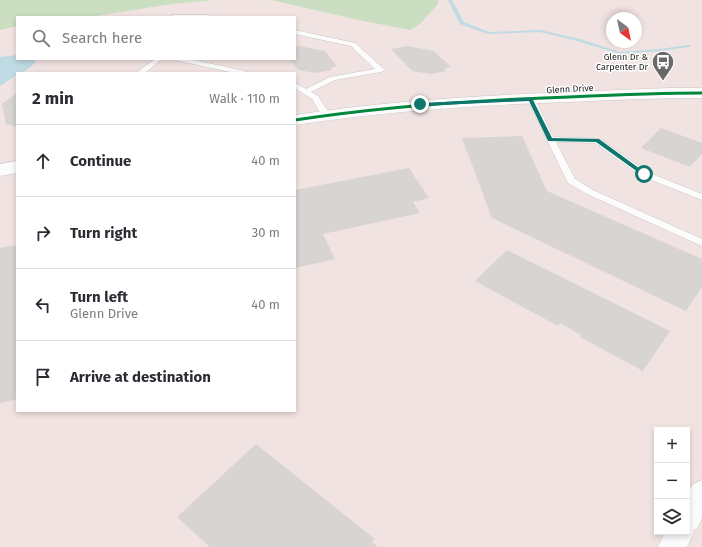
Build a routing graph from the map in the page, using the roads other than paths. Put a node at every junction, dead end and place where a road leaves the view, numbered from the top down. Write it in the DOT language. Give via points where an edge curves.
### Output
graph roads {
  1 [pos="296,32"];
  2 [pos="158,60"];
  3 [pos="184,60"];
  4 [pos="141,72"];
  5 [pos="240,72"];
  6 [pos="296,86"];
  7 [pos="307,91"];
  8 [pos="702,93"];
  9 [pos="531,99"];
  10 [pos="326,115"];
  11 [pos="296,120"];
  12 [pos="550,139"];
  13 [pos="16,167"];
  14 [pos="0,170"];
  15 [pos="702,197"];
  16 [pos="702,243"];
  17 [pos="702,492"];
  18 [pos="690,514"];
  19 [pos="678,535"];
  20 [pos="672,547"];
  1 -- 7 [label="lane" via="353,44 381,70 336,77 316,84"];
  2 -- 4 [label="lane"];
  3 -- 5 [label="lane"];
  6 -- 7 [label="lane"];
  7 -- 10 [label="lane"];
  8 -- 9 [label="street, Glenn Drive"];
  9 -- 10 [label="street, Glenn Drive" via="420,104"];
  9 -- 12 [label="lane"];
  10 -- 11 [label="street, Glenn Drive"];
  12 -- 15 [label="lane" via="597,140 644,174"];
  12 -- 16 [label="lane" via="571,181"];
  13 -- 14 [label="street"];
  17 -- 18 [label="street"];
  19 -- 20 [label="street"];
}
